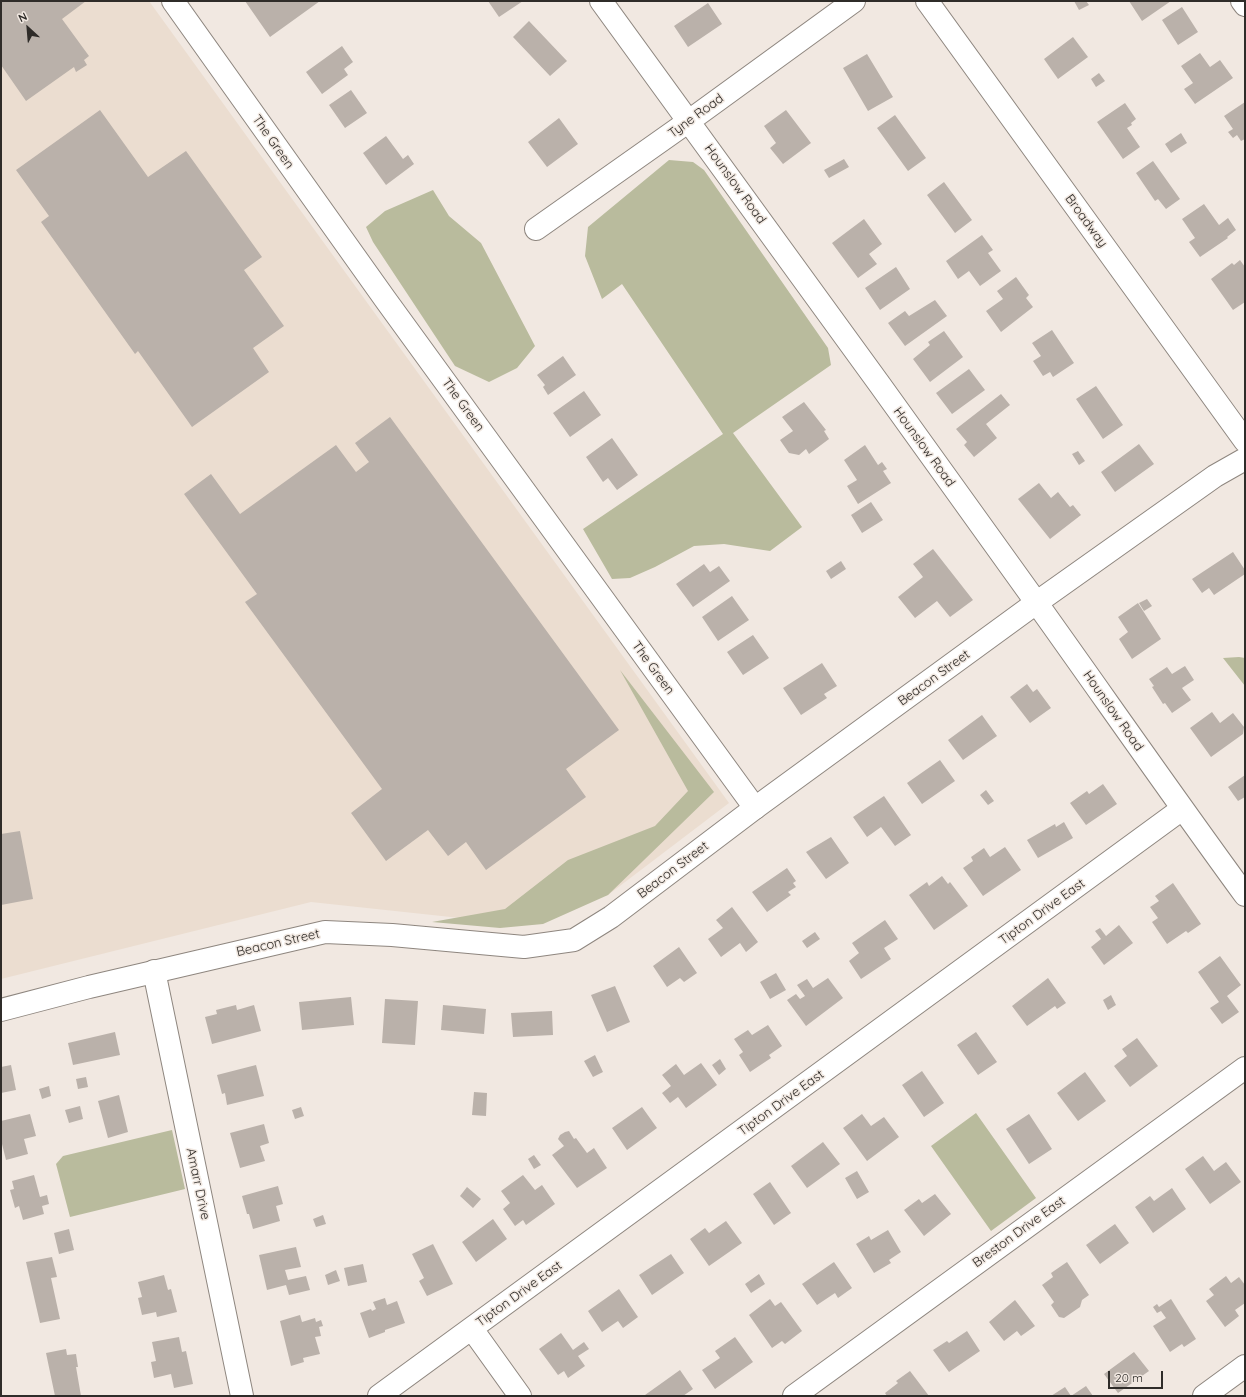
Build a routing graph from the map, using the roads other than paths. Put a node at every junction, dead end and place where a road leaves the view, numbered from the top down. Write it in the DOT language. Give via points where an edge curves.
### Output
graph roads {
  1 [pos="173,1"];
  2 [pos="601,1"];
  3 [pos="854,1"];
  4 [pos="927,1"];
  5 [pos="1242,1"];
  6 [pos="1245,5"];
  7 [pos="689,121"];
  8 [pos="536,229"];
  9 [pos="1245,441"];
  10 [pos="1245,459"];
  11 [pos="1036,603"];
  12 [pos="754,808"];
  13 [pos="1182,809"];
  14 [pos="1245,895"];
  15 [pos="154,971"];
  16 [pos="1,1010"];
  17 [pos="1245,1068"];
  18 [pos="472,1329"];
  19 [pos="1245,1366"];
  20 [pos="242,1396"];
  21 [pos="379,1396"];
  22 [pos="520,1396"];
  23 [pos="794,1396"];
  24 [pos="1204,1396"];
  1 -- 12 [label="street, The Green" via="385,299"];
  2 -- 7 [label="street, Hounslow Road"];
  3 -- 7 [label="street, Tyne Road"];
  4 -- 9 [label="street, Broadway"];
  5 -- 6 [label="street"];
  7 -- 8 [label="street, Tyne Road"];
  7 -- 11 [label="street, Hounslow Road"];
  10 -- 11 [label="street, Beacon Street" via="1215,476"];
  11 -- 12 [label="street, Beacon Street"];
  11 -- 13 [label="street, Hounslow Road"];
  12 -- 15 [label="street, Beacon Street" via="611,917 574,940 524,947 392,935 325,932"];
  13 -- 14 [label="street, Hounslow Road"];
  13 -- 18 [label="street, Tipton Drive East"];
  15 -- 16 [label="street, Beacon Street"];
  15 -- 20 [label="street, Amarr Drive"];
  17 -- 23 [label="street, Breston Drive East"];
  18 -- 21 [label="street, Tipton Drive East"];
  18 -- 22 [label="street"];
  19 -- 24 [label="street"];
}
